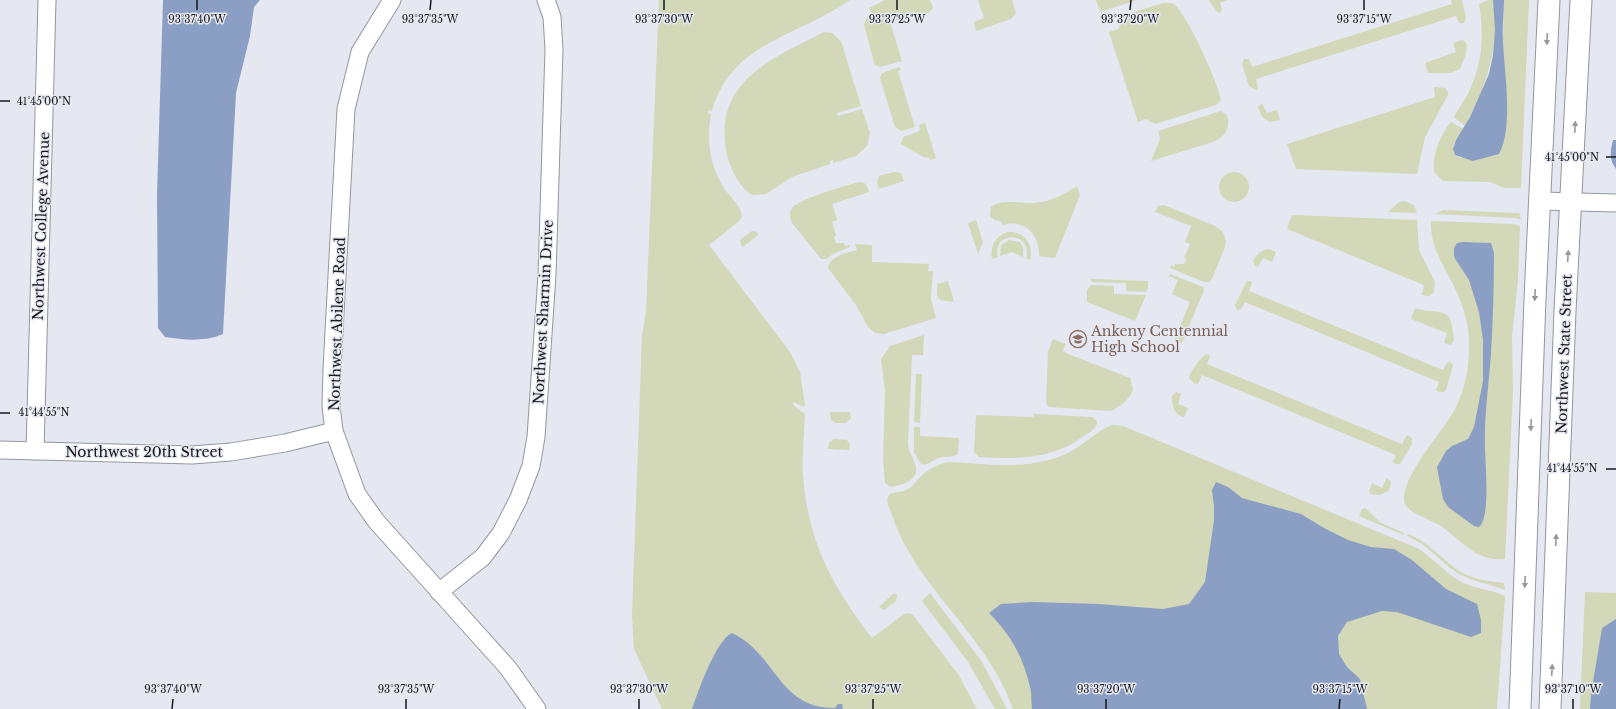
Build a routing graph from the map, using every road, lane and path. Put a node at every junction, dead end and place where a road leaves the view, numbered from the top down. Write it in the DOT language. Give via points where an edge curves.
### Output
graph roads {
  1 [pos="47,0"];
  2 [pos="392,0"];
  3 [pos="546,0"];
  4 [pos="1549,0"];
  5 [pos="1581,0"];
  6 [pos="1540,201"];
  7 [pos="1571,201"];
  8 [pos="1616,203"];
  9 [pos="334,431"];
  10 [pos="0,450"];
  11 [pos="35,451"];
  12 [pos="439,592"];
  13 [pos="537,709"];
  14 [pos="1520,709"];
  15 [pos="1550,709"];
  1 -- 11 [label="street, Northwest College Avenue"];
  2 -- 9 [label="street, Northwest Abilene Road" via="360,52 346,110 332,369 331,406"];
  3 -- 12 [label="street, Northwest Sharmin Drive" via="552,17 554,48 547,275 536,436 531,466 502,533 483,556"];
  4 -- 6 [label="main road, one-way"];
  7 -- 5 [label="main road, Northwest State Street, one-way"];
  6 -- 7 [label="street"];
  6 -- 14 [label="main road, one-way"];
  7 -- 8 [label="street"];
  15 -- 7 [label="main road, Northwest State Street, one-way"];
  9 -- 11 [label="street, Northwest 20th Street" via="285,443 231,452 192,455"];
  9 -- 12 [label="street, Northwest Abilene Road" via="357,494 376,521"];
  10 -- 11 [label="street, Northwest 20th Street"];
  12 -- 13 [label="street, Northwest Abilene Road" via="508,668"];
}
